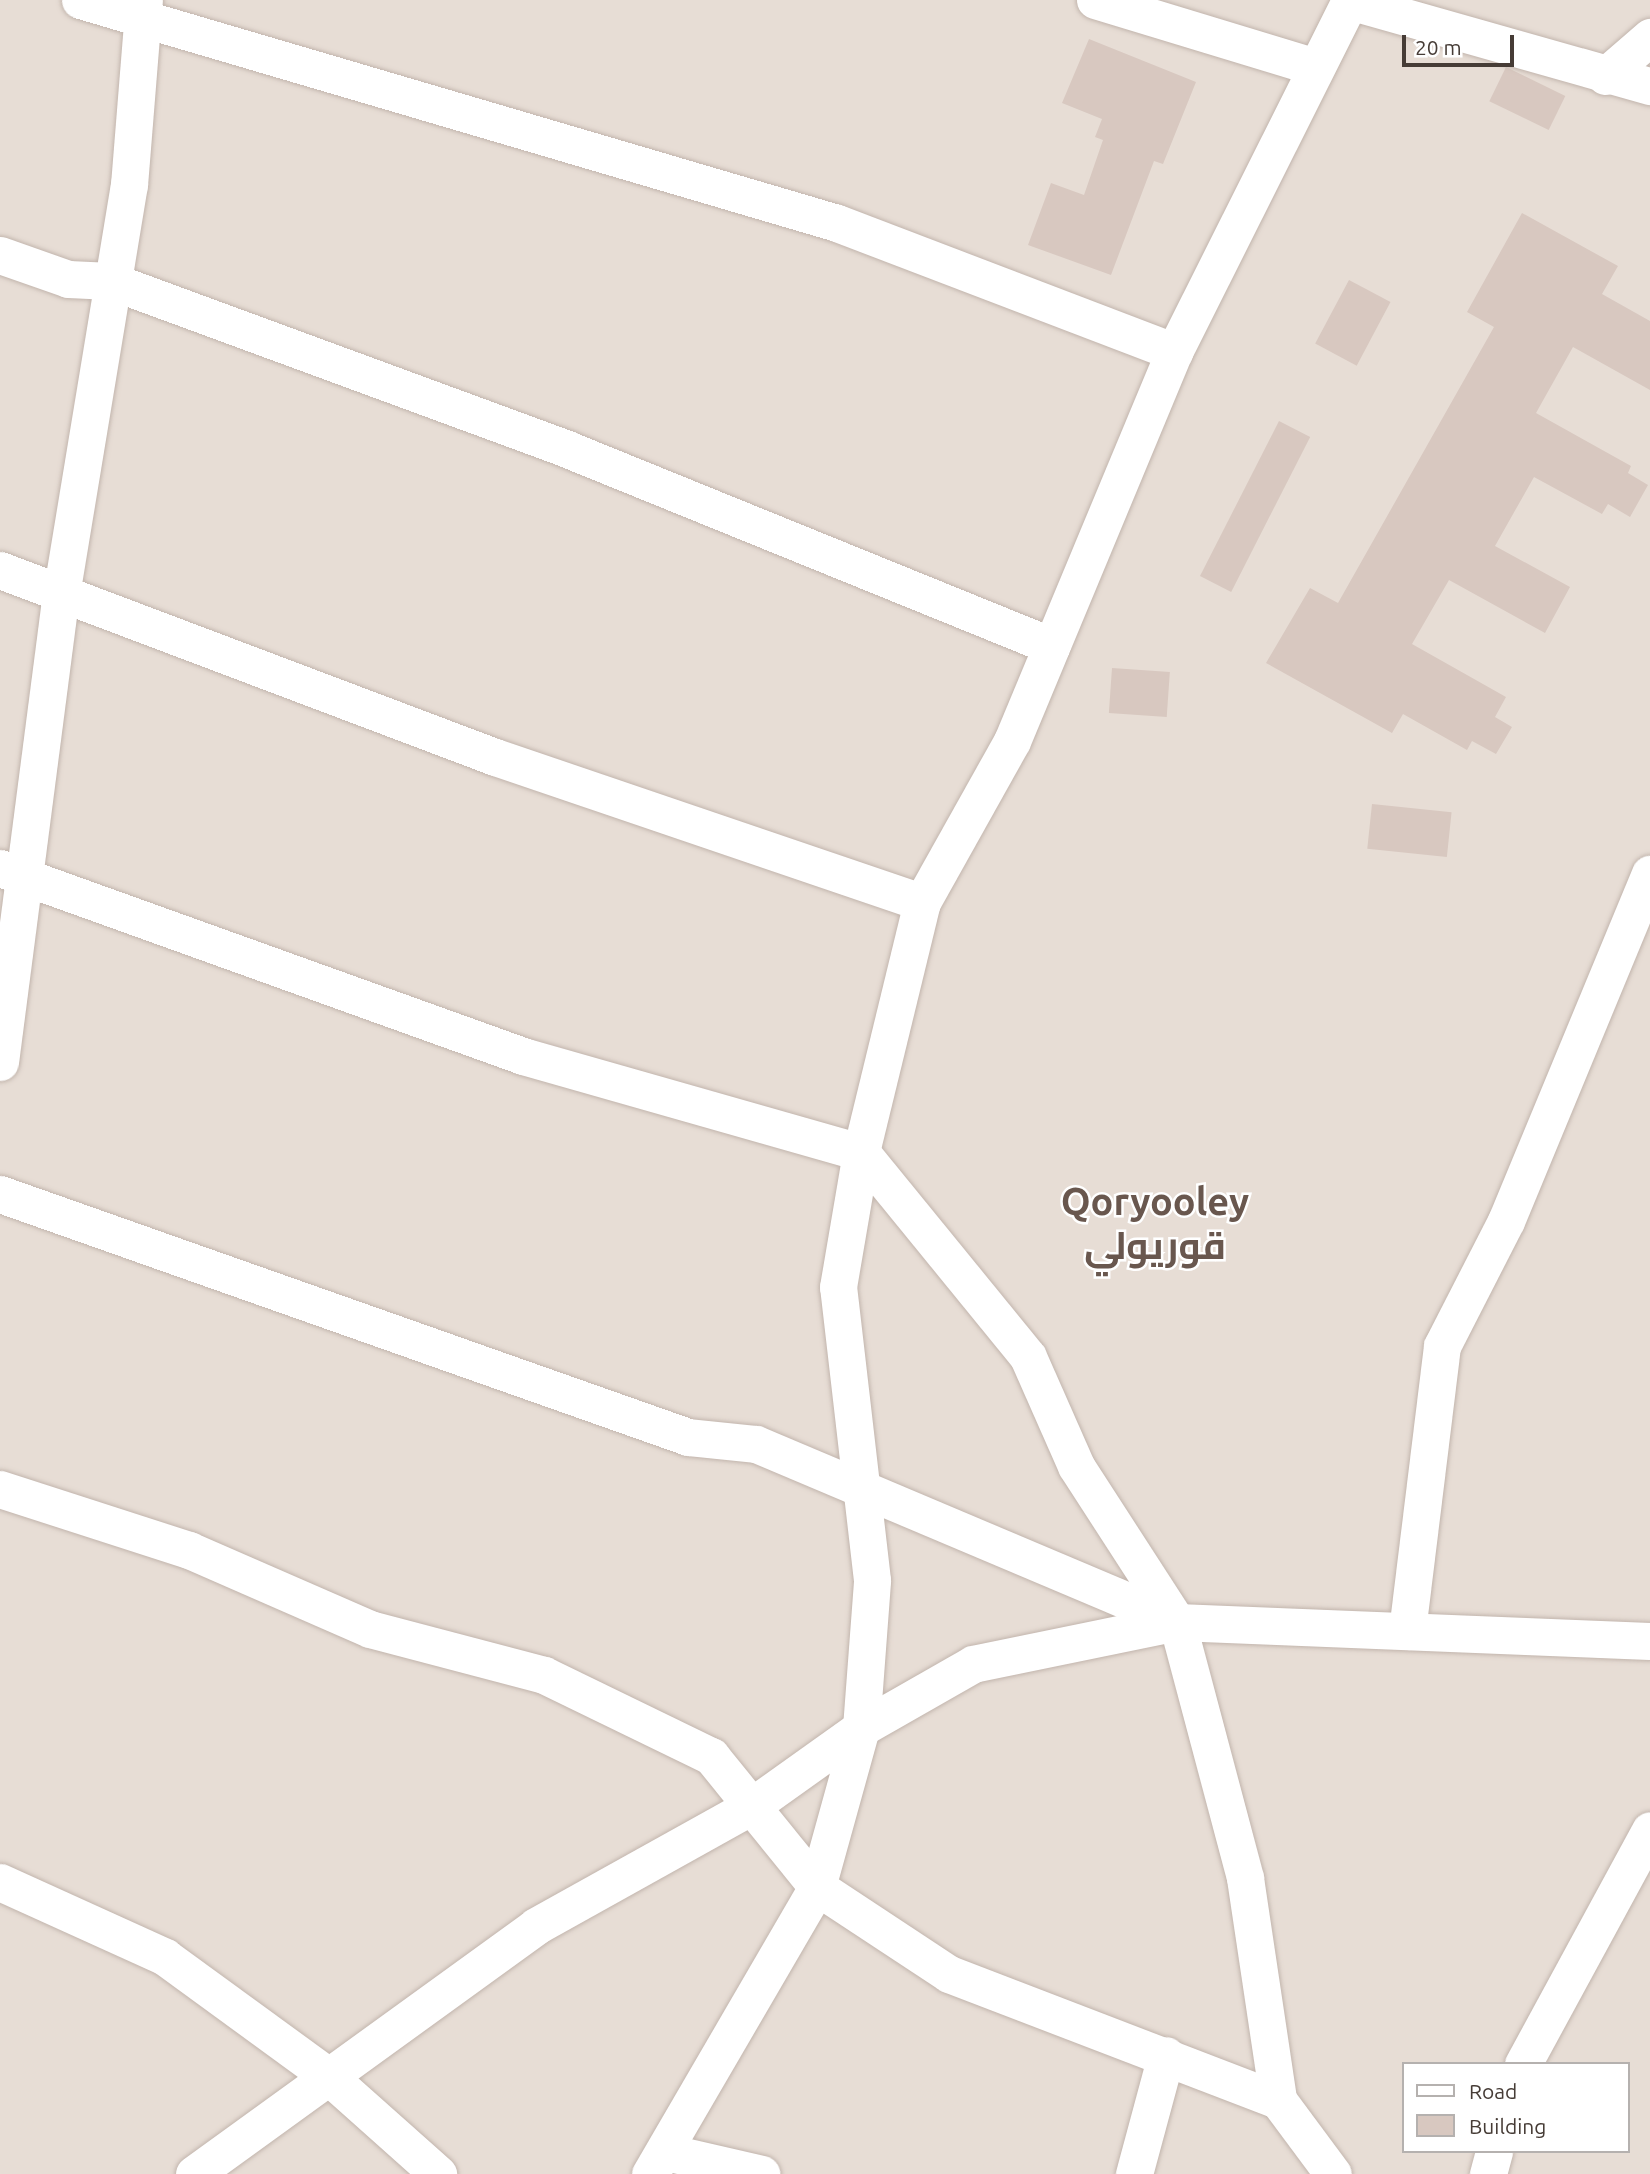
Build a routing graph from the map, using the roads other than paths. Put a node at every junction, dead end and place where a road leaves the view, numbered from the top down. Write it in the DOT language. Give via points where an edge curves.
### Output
graph roads {
  1 [pos="80,0"];
  2 [pos="1096,0"];
  3 [pos="1350,1"];
  4 [pos="143,10"];
  5 [pos="1650,37"];
  6 [pos="1312,66"];
  7 [pos="1605,76"];
  8 [pos="1650,86"];
  9 [pos="0,255"];
  10 [pos="111,281"];
  11 [pos="1174,352"];
  12 [pos="0,570"];
  13 [pos="61,595"];
  14 [pos="1052,646"];
  15 [pos="11,872"];
  16 [pos="1650,874"];
  17 [pos="922,902"];
  18 [pos="0,1062"];
  19 [pos="861,1152"];
  20 [pos="0,1194"];
  21 [pos="860,1483"];
  22 [pos="0,1489"];
  23 [pos="1177,1622"];
  24 [pos="1407,1632"];
  25 [pos="1650,1641"];
  26 [pos="860,1728"];
  27 [pos="753,1805"];
  28 [pos="1650,1830"];
  29 [pos="0,1882"];
  30 [pos="817,1887"];
  31 [pos="1166,2054"];
  32 [pos="1524,2062"];
  33 [pos="327,2075"];
  34 [pos="1278,2100"];
  35 [pos="1493,2153"];
  36 [pos="658,2163"];
  37 [pos="194,2174"];
  38 [pos="438,2174"];
  39 [pos="762,2174"];
  40 [pos="1134,2174"];
  41 [pos="1333,2174"];
  42 [pos="1488,2174"];
  1 -- 4 [label="street"];
  2 -- 6 [label="street"];
  3 -- 6 [label="street"];
  3 -- 7 [label="street"];
  4 -- 10 [label="street" via="129,185"];
  4 -- 11 [label="street" via="837,223"];
  5 -- 7 [label="street"];
  6 -- 11 [label="street"];
  7 -- 8 [label="street"];
  9 -- 10 [label="street" via="68,279"];
  10 -- 13 [label="street"];
  10 -- 14 [label="street" via="567,449"];
  11 -- 14 [label="street"];
  12 -- 13 [label="street"];
  13 -- 15 [label="street" via="47,735"];
  13 -- 17 [label="street" via="495,757"];
  14 -- 17 [label="street" via="1012,741"];
  15 -- 18 [label="street"];
  15 -- 19 [label="street" via="523,1056"];
  16 -- 24 [label="street" via="1506,1221 1442,1346"];
  17 -- 19 [label="street"];
  19 -- 21 [label="street" via="838,1287"];
  19 -- 23 [label="street" via="1028,1357 1076,1466"];
  20 -- 21 [label="street" via="688,1437 756,1444"];
  21 -- 23 [label="street"];
  21 -- 26 [label="street" via="872,1580"];
  22 -- 27 [label="street" via="189,1550 370,1629 544,1675 711,1756"];
  23 -- 24 [label="street"];
  23 -- 26 [label="street" via="973,1664"];
  23 -- 34 [label="street" via="1245,1878"];
  24 -- 25 [label="street"];
  26 -- 27 [label="street"];
  26 -- 30 [label="street"];
  27 -- 30 [label="street"];
  27 -- 33 [label="street" via="536,1926"];
  28 -- 32 [label="street"];
  29 -- 33 [label="street" via="164,1957"];
  30 -- 31 [label="street" via="949,1974"];
  30 -- 36 [label="street"];
  31 -- 34 [label="street"];
  31 -- 40 [label="street"];
  33 -- 37 [label="street"];
  33 -- 38 [label="street"];
  34 -- 41 [label="street"];
  35 -- 42 [label="street"];
  36 -- 39 [label="street"];
}
